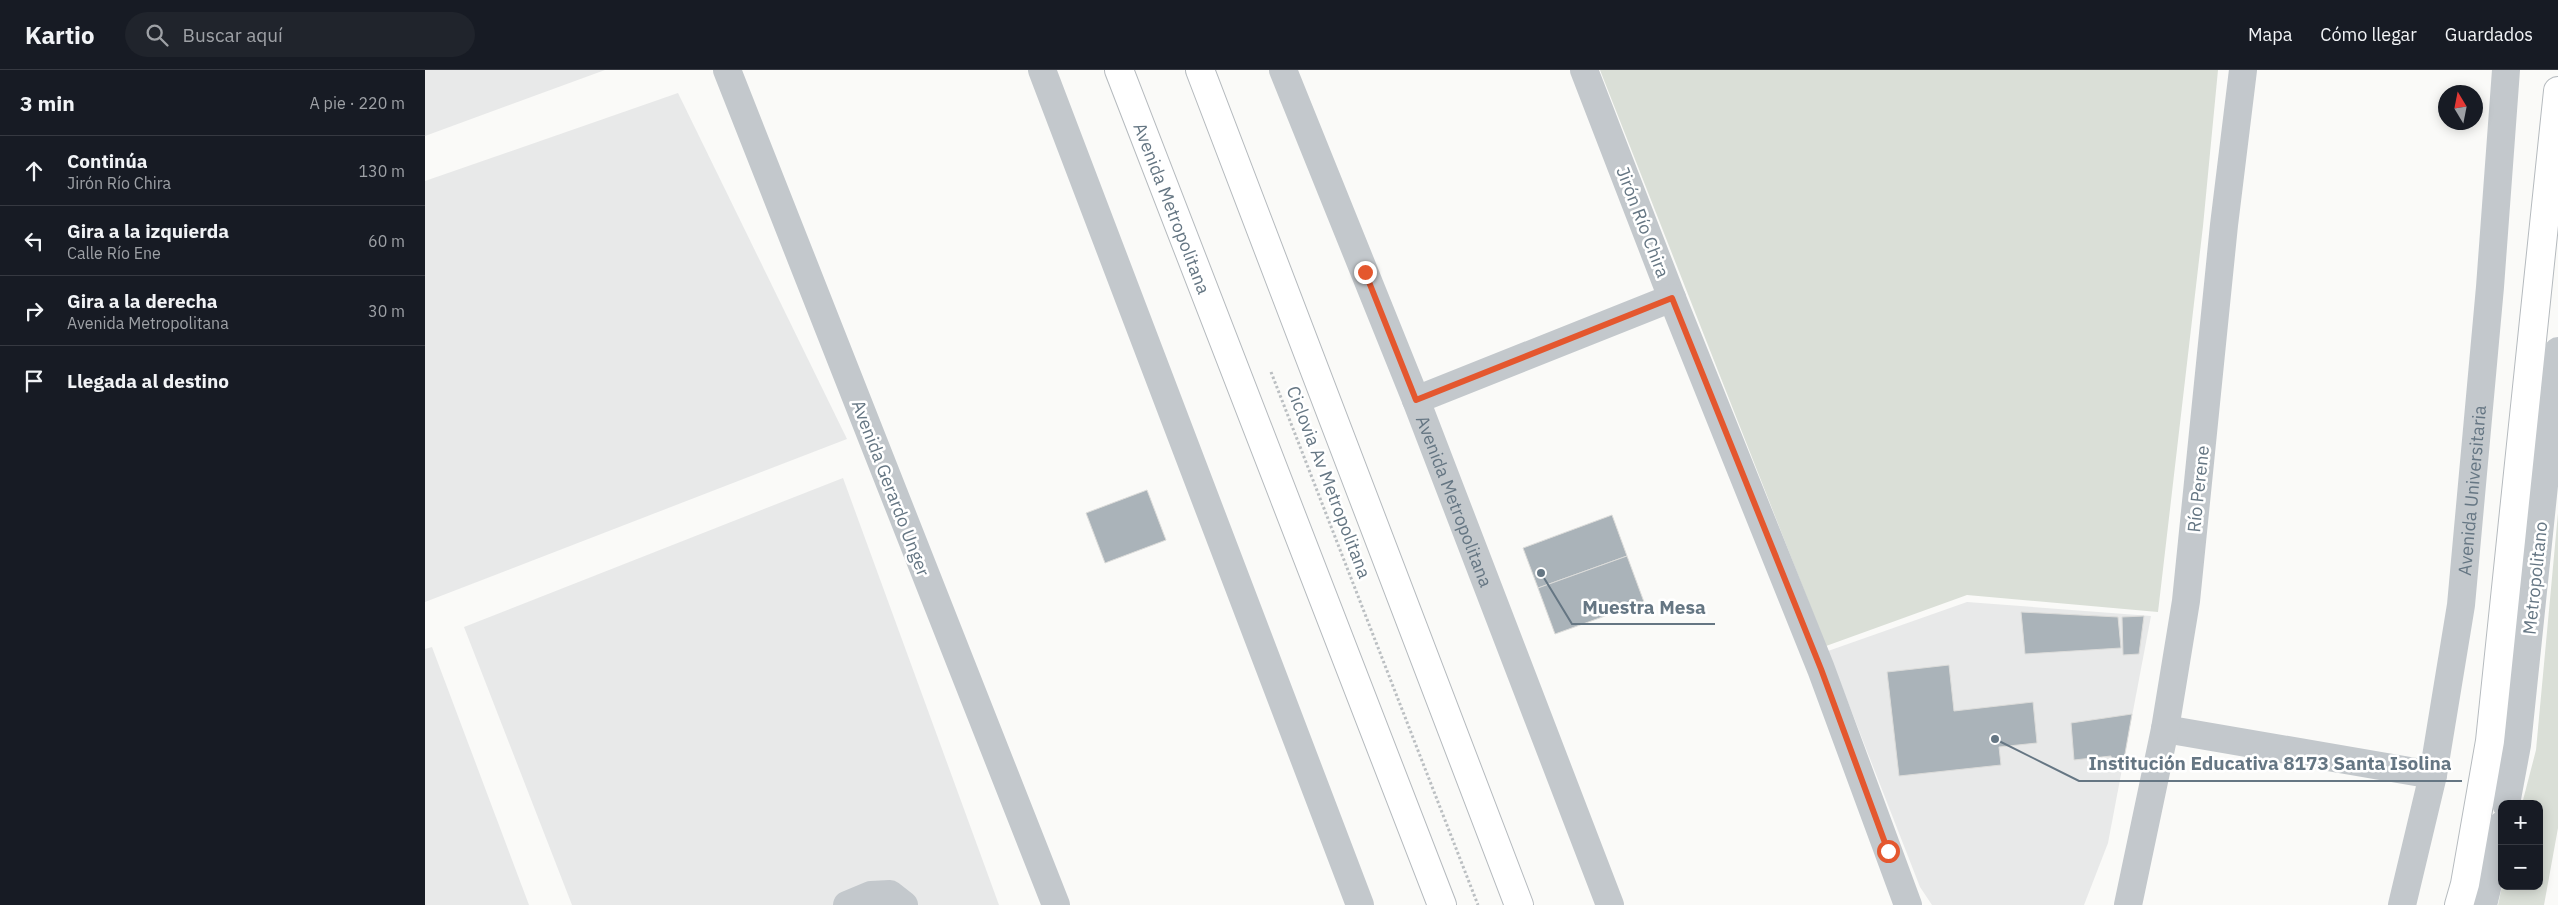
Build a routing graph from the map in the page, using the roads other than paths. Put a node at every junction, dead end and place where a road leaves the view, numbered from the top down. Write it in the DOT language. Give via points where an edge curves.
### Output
graph roads {
  1 [pos="727,70"];
  2 [pos="1042,70"];
  3 [pos="1119,70"];
  4 [pos="1200,70"];
  5 [pos="1283,70"];
  6 [pos="1584,70"];
  7 [pos="2243,70"];
  8 [pos="2506,70"];
  9 [pos="2558,90"];
  10 [pos="1672,298"];
  11 [pos="2558,351"];
  12 [pos="1416,400"];
  13 [pos="2165,729"];
  14 [pos="2433,775"];
  15 [pos="2507,800"];
  16 [pos="2498,842"];
  17 [pos="847,905"];
  18 [pos="904,905"];
  19 [pos="1056,905"];
  20 [pos="1361,905"];
  21 [pos="1442,905"];
  22 [pos="1519,905"];
  23 [pos="1610,905"];
  24 [pos="1908,905"];
  25 [pos="2128,905"];
  26 [pos="2402,905"];
  27 [pos="2459,905"];
  28 [pos="2483,905"];
  1 -- 19 [label="street, Avenida Gerardo Unger"];
  2 -- 20 [label="street"];
  3 -- 21 [label="main road, Avenida Metropolitana"];
  4 -- 22 [label="main road"];
  5 -- 12 [label="street, Avenida Metropolitana"];
  6 -- 10 [label="street, Jirón Río Chira"];
  7 -- 13 [label="street, Río Perene" via="2186,600"];
  8 -- 14 [label="street, Avenida Universitaria" via="2461,605"];
  9 -- 27 [label="main road" via="2490,741"];
  10 -- 12 [label="street"];
  10 -- 24 [label="street, Jirón Río Chira" via="1821,669"];
  11 -- 15 [label="street, Metropolitano" via="2517,745"];
  12 -- 23 [label="street, Avenida Metropolitana"];
  13 -- 14 [label="street"];
  13 -- 25 [label="street, Río Perene"];
  14 -- 26 [label="street, Avenida Universitaria"];
  16 -- 28 [label="street"];
  17 -- 18 [label="street" via="871,895 890,894"];
}
